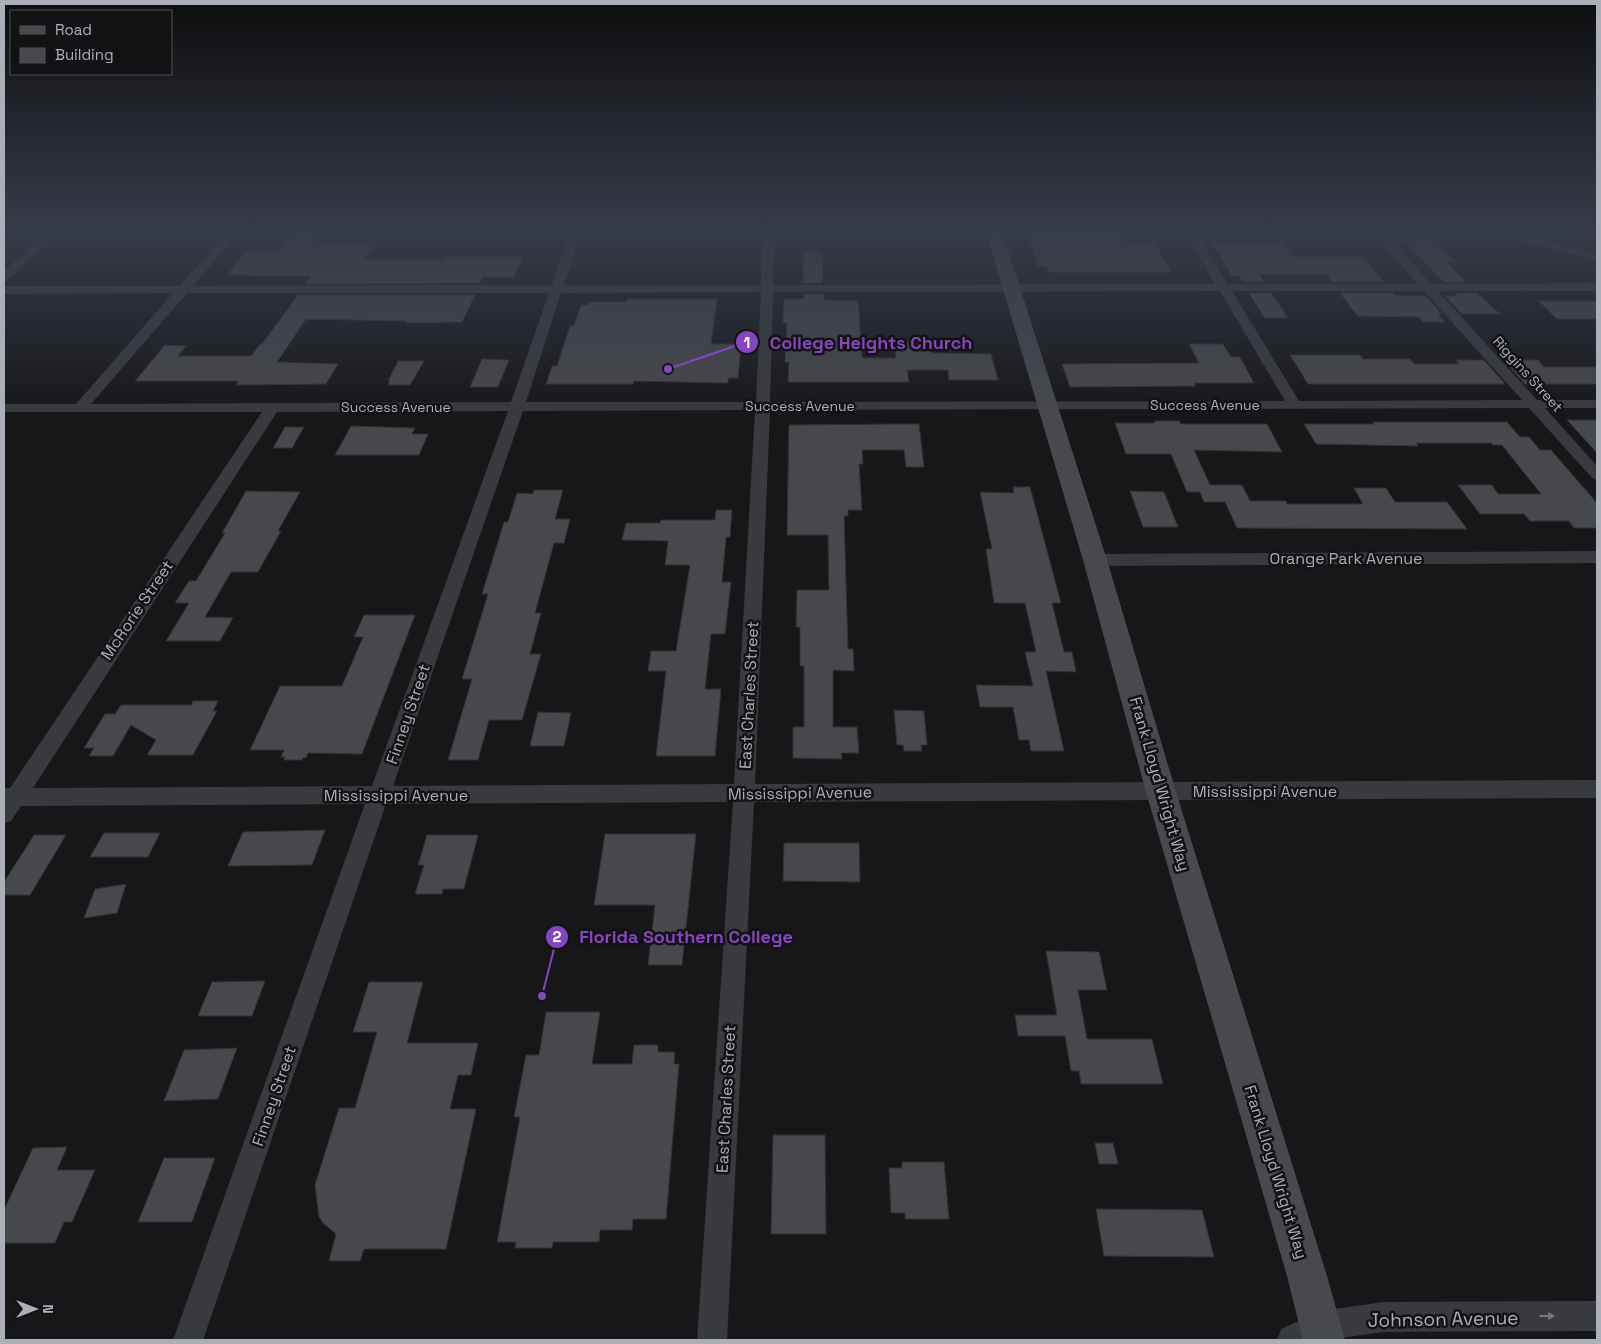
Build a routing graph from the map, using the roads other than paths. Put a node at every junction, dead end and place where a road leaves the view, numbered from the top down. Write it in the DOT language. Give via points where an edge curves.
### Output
graph roads {
  1 [pos="183,290"];
  2 [pos="555,291"];
  3 [pos="766,291"];
  4 [pos="1013,291"];
  5 [pos="1225,291"];
  6 [pos="1430,291"];
  7 [pos="1534,404"];
  8 [pos="1597,404"];
  9 [pos="1048,405"];
  10 [pos="1295,405"];
  11 [pos="762,406"];
  12 [pos="517,407"];
  13 [pos="4,408"];
  14 [pos="80,408"];
  15 [pos="272,408"];
  16 [pos="1597,475"];
  17 [pos="1597,557"];
  18 [pos="1094,560"];
  19 [pos="1597,789"];
  20 [pos="1161,792"];
  21 [pos="744,794"];
  22 [pos="380,795"];
  23 [pos="7,803"];
  24 [pos="1597,1316"];
  25 [pos="1323,1333"];
  26 [pos="188,1340"];
  27 [pos="712,1340"];
  28 [pos="1292,1340"];
  1 -- 14 [label="street"];
  2 -- 12 [label="street, Finney Street"];
  3 -- 11 [label="street, East Charles Street"];
  4 -- 9 [label="street, Frank Lloyd Wright Way"];
  5 -- 10 [label="street"];
  6 -- 7 [label="street, Riggins Street"];
  7 -- 8 [label="street, Success Avenue"];
  7 -- 10 [label="street, Success Avenue"];
  7 -- 16 [label="street, Riggins Street"];
  9 -- 10 [label="street, Success Avenue"];
  9 -- 11 [label="street, Success Avenue"];
  9 -- 18 [label="street, Frank Lloyd Wright Way"];
  11 -- 12 [label="street, Success Avenue"];
  11 -- 21 [label="street, East Charles Street"];
  12 -- 15 [label="street, Success Avenue"];
  12 -- 22 [label="street, Finney Street"];
  13 -- 14 [label="street, Success Avenue"];
  14 -- 15 [label="street, Success Avenue"];
  15 -- 23 [label="street, McRorie Street"];
  17 -- 18 [label="street, Orange Park Avenue"];
  18 -- 20 [label="street, Frank Lloyd Wright Way"];
  19 -- 20 [label="street, Mississippi Avenue"];
  20 -- 21 [label="street, Mississippi Avenue"];
  20 -- 25 [label="street, Frank Lloyd Wright Way"];
  21 -- 22 [label="street, Mississippi Avenue"];
  21 -- 27 [label="street, East Charles Street"];
  22 -- 23 [label="street, Mississippi Avenue"];
  22 -- 26 [label="street, Finney Street"];
  25 -- 24 [label="street, Johnson Avenue, one-way" via="1383,1317"];
  25 -- 28 [label="street, Johnson Avenue"];
}
